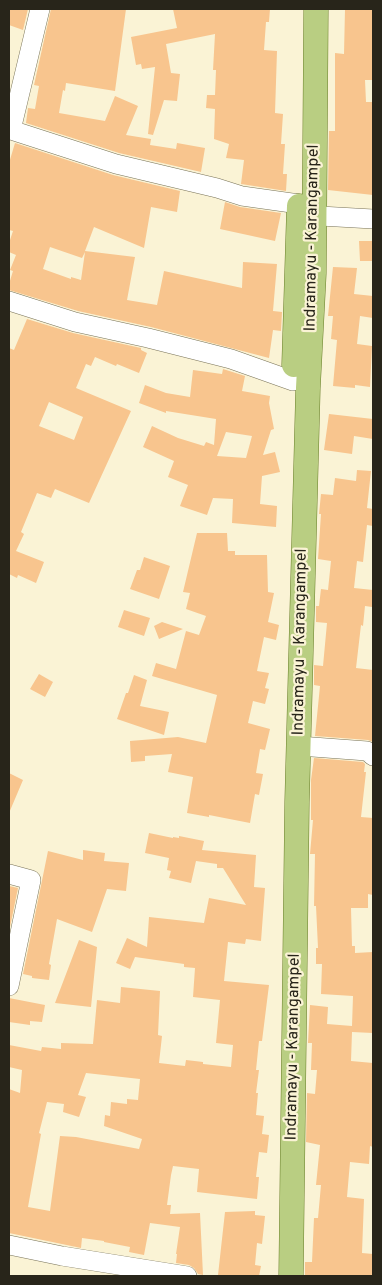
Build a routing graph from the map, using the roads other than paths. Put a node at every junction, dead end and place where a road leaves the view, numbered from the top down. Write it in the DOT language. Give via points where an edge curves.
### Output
graph roads {
  1 [pos="40,9"];
  2 [pos="300,9"];
  3 [pos="316,9"];
  4 [pos="10,133"];
  5 [pos="304,212"];
  6 [pos="373,219"];
  7 [pos="9,301"];
  8 [pos="293,381"];
  9 [pos="296,546"];
  10 [pos="294,753"];
  11 [pos="373,756"];
  12 [pos="9,874"];
  13 [pos="9,986"];
  14 [pos="9,1245"];
  15 [pos="187,1276"];
  16 [pos="277,1276"];
  17 [pos="291,1276"];
  1 -- 4 [label="street"];
  2 -- 5 [label="main road, Indramayu - Karangampel"];
  3 -- 5 [label="main road, Indramayu - Karangampel"];
  4 -- 5 [label="street"];
  5 -- 6 [label="street"];
  5 -- 8 [label="main road, Indramayu - Karangampel"];
  5 -- 9 [label="main road, Indramayu - Karangampel" via="314,273"];
  7 -- 8 [label="street" via="75,322 231,359"];
  8 -- 9 [label="main road, Indramayu - Karangampel"];
  9 -- 10 [label="main road, Indramayu - Karangampel"];
  10 -- 11 [label="street" via="367,751"];
  10 -- 16 [label="main road, Indramayu - Karangampel"];
  10 -- 17 [label="main road, Indramayu - Karangampel"];
  12 -- 13 [label="street" via="30,880"];
  14 -- 15 [label="street"];
}
